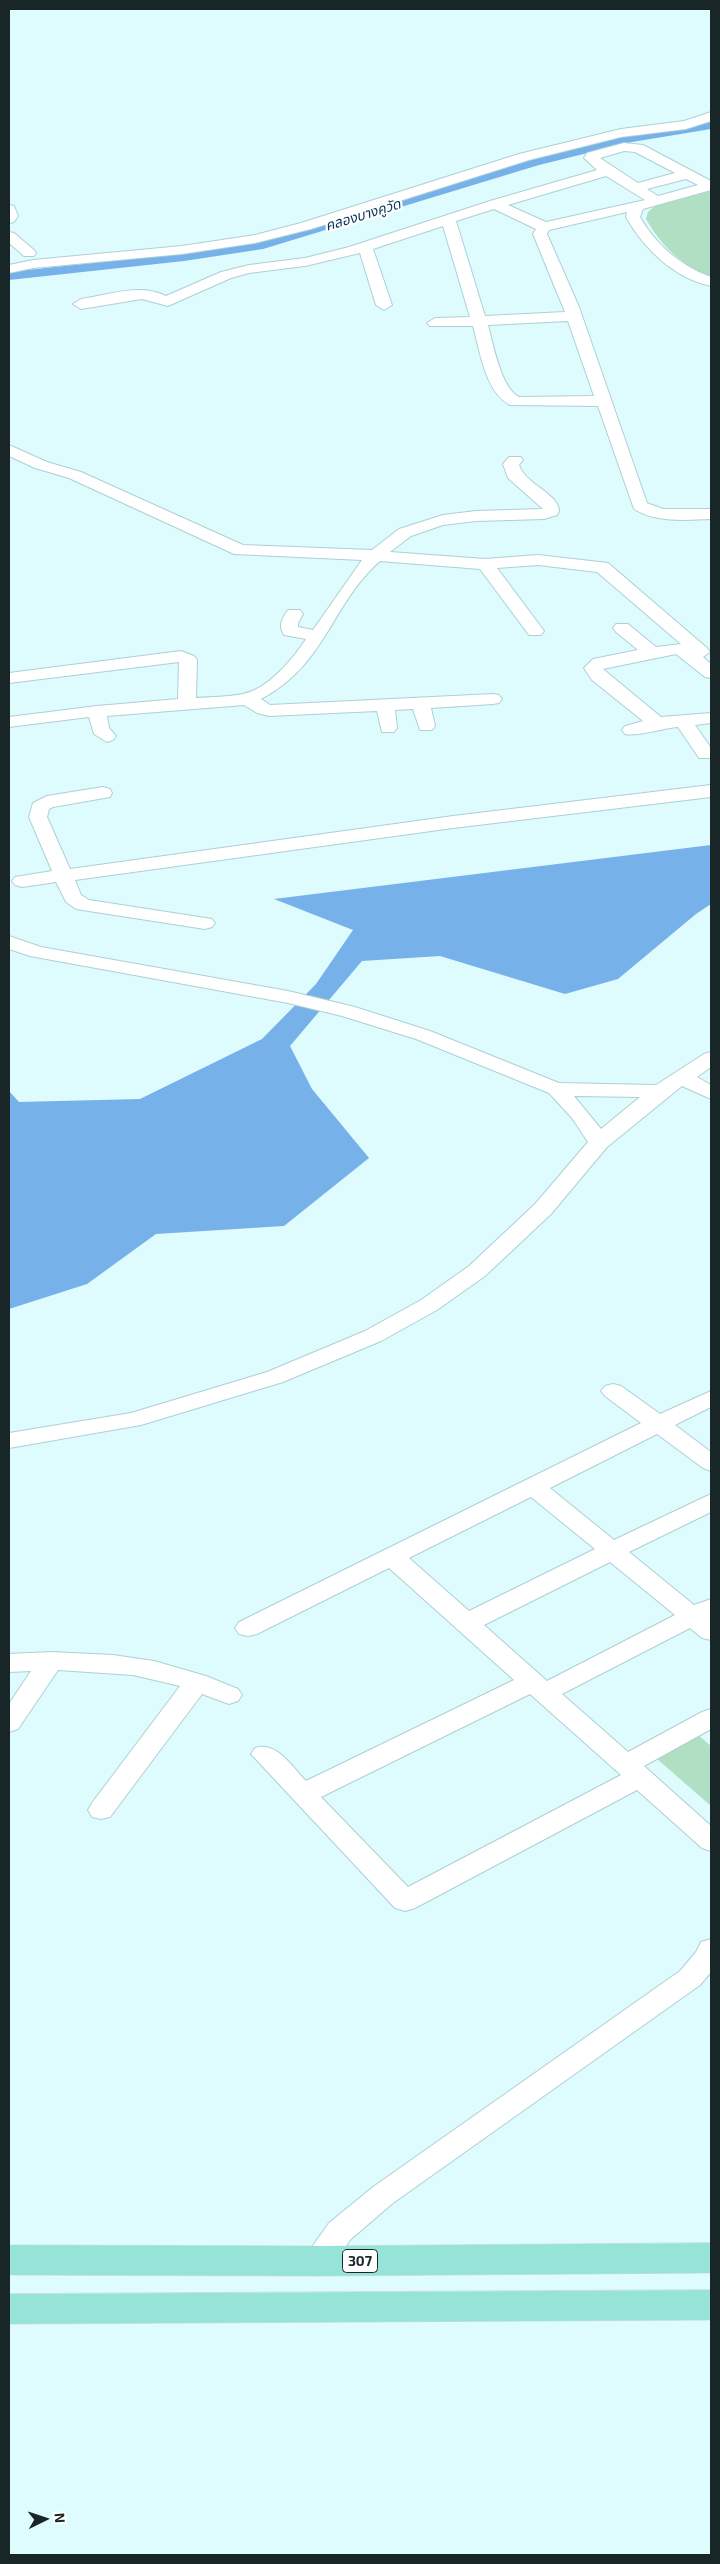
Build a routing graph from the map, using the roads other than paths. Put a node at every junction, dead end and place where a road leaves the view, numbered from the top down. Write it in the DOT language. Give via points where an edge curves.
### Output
graph roads {
  1 [pos="711,116"];
  2 [pos="608,171"];
  3 [pos="688,174"];
  4 [pos="711,186"];
  5 [pos="635,188"];
  6 [pos="657,201"];
  7 [pos="495,204"];
  8 [pos="637,206"];
  9 [pos="9,209"];
  10 [pos="9,219"];
  11 [pos="448,219"];
  12 [pos="544,227"];
  13 [pos="9,236"];
  14 [pos="365,247"];
  15 [pos="29,253"];
  16 [pos="9,269"];
  17 [pos="711,282"];
  18 [pos="81,304"];
  19 [pos="384,305"];
  20 [pos="574,316"];
  21 [pos="479,320"];
  22 [pos="435,324"];
  23 [pos="603,400"];
  24 [pos="9,450"];
  25 [pos="515,460"];
  26 [pos="711,514"];
  27 [pos="375,554"];
  28 [pos="485,564"];
  29 [pos="294,614"];
  30 [pos="622,628"];
  31 [pos="535,631"];
  32 [pos="317,636"];
  33 [pos="651,652"];
  34 [pos="701,652"];
  35 [pos="711,673"];
  36 [pos="9,678"];
  37 [pos="248,699"];
  38 [pos="492,699"];
  39 [pos="421,703"];
  40 [pos="187,704"];
  41 [pos="385,705"];
  42 [pos="97,711"];
  43 [pos="711,718"];
  44 [pos="9,722"];
  45 [pos="684,722"];
  46 [pos="657,723"];
  47 [pos="426,726"];
  48 [pos="388,728"];
  49 [pos="631,730"];
  50 [pos="107,736"];
  51 [pos="706,754"];
  52 [pos="711,791"];
  53 [pos="102,793"];
  54 [pos="64,875"];
  55 [pos="22,881"];
  56 [pos="205,923"];
  57 [pos="9,942"];
  58 [pos="711,1058"];
  59 [pos="682,1077"];
  60 [pos="556,1088"];
  61 [pos="660,1091"];
  62 [pos="711,1093"];
  63 [pos="599,1142"];
  64 [pos="612,1391"];
  65 [pos="711,1398"];
  66 [pos="660,1424"];
  67 [pos="9,1440"];
  68 [pos="711,1463"];
  69 [pos="534,1487"];
  70 [pos="711,1502"];
  71 [pos="612,1551"];
  72 [pos="392,1557"];
  73 [pos="702,1612"];
  74 [pos="466,1623"];
  75 [pos="248,1628"];
  76 [pos="711,1632"];
  77 [pos="51,1661"];
  78 [pos="9,1663"];
  79 [pos="197,1682"];
  80 [pos="538,1687"];
  81 [pos="228,1695"];
  82 [pos="711,1718"];
  83 [pos="9,1723"];
  84 [pos="264,1754"];
  85 [pos="632,1771"];
  86 [pos="303,1794"];
  87 [pos="101,1810"];
  88 [pos="711,1841"];
  89 [pos="711,1949"];
  90 [pos="711,2258"];
  91 [pos="9,2260"];
  92 [pos="317,2261"];
  93 [pos="711,2305"];
  94 [pos="9,2309"];
  1 -- 16 [label="street" via="686,124 621,133 524,157 255,239"];
  2 -- 3 [label="street" via="592,156 629,147 638,148"];
  2 -- 5 [label="street"];
  2 -- 7 [label="street"];
  3 -- 4 [label="street"];
  3 -- 5 [label="street"];
  4 -- 6 [label="street"];
  5 -- 6 [label="street"];
  6 -- 8 [label="street"];
  7 -- 11 [label="street"];
  7 -- 12 [label="street"];
  8 -- 12 [label="street"];
  8 -- 17 [label="street" via="633,217 638,227 669,260"];
  9 -- 10 [label="street"];
  11 -- 14 [label="street"];
  11 -- 21 [label="street"];
  12 -- 20 [label="street" via="540,234"];
  13 -- 15 [label="street"];
  14 -- 18 [label="street" via="313,261 226,275 168,301 151,294 139,294"];
  14 -- 19 [label="street"];
  20 -- 21 [label="street"];
  20 -- 23 [label="street"];
  21 -- 22 [label="street"];
  21 -- 23 [label="street" via="498,384 508,398 525,403"];
  23 -- 26 [label="street" via="640,506 660,514"];
  24 -- 27 [label="street" via="41,465 75,475 240,550"];
  25 -- 27 [label="street" via="511,464 514,475 551,506 551,511 544,514 455,517 408,530"];
  27 -- 28 [label="street"];
  27 -- 32 [label="street"];
  28 -- 31 [label="street"];
  28 -- 34 [label="street" via="538,560 602,567"];
  29 -- 32 [label="street" via="289,623 290,631"];
  30 -- 33 [label="street"];
  32 -- 37 [label="street" via="300,663 268,691"];
  33 -- 35 [label="street" via="680,648"];
  33 -- 46 [label="street" via="599,663 593,668 598,676"];
  36 -- 40 [label="street" via="181,656 188,660"];
  37 -- 40 [label="street"];
  37 -- 41 [label="street" via="269,710"];
  38 -- 39 [label="street"];
  39 -- 41 [label="street"];
  39 -- 47 [label="street"];
  40 -- 42 [label="street"];
  41 -- 48 [label="street"];
  42 -- 44 [label="street"];
  42 -- 50 [label="street" via="100,730"];
  43 -- 45 [label="street"];
  45 -- 46 [label="street"];
  45 -- 51 [label="street"];
  46 -- 49 [label="street"];
  52 -- 54 [label="street"];
  53 -- 54 [label="street" via="41,804 38,817"];
  54 -- 55 [label="street"];
  54 -- 56 [label="street" via="73,898 83,905"];
  57 -- 60 [label="street" via="37,952 348,1010 423,1035"];
  58 -- 59 [label="street"];
  59 -- 61 [label="street"];
  59 -- 62 [label="street"];
  60 -- 61 [label="street"];
  60 -- 63 [label="street" via="580,1114"];
  61 -- 63 [label="street"];
  63 -- 67 [label="street" via="543,1209 477,1271 429,1305 373,1336 275,1377 133,1420"];
  64 -- 66 [label="street"];
  65 -- 66 [label="street"];
  66 -- 68 [label="street"];
  66 -- 69 [label="street"];
  69 -- 71 [label="street"];
  69 -- 72 [label="street"];
  70 -- 71 [label="street"];
  71 -- 73 [label="street"];
  71 -- 74 [label="street"];
  72 -- 74 [label="street"];
  72 -- 75 [label="street"];
  73 -- 76 [label="street"];
  73 -- 80 [label="street"];
  74 -- 80 [label="street"];
  77 -- 78 [label="street"];
  77 -- 79 [label="street" via="155,1670"];
  77 -- 83 [label="street"];
  79 -- 81 [label="street"];
  79 -- 87 [label="street"];
  80 -- 85 [label="street"];
  80 -- 86 [label="street"];
  82 -- 85 [label="street"];
  84 -- 86 [label="street"];
  85 -- 86 [label="street" via="405,1901"];
  85 -- 88 [label="street"];
  89 -- 92 [label="street" via="690,1978 382,2195 340,2231"];
  90 -- 92 [label="main road, 307"];
  91 -- 92 [label="main road, 307"];
  93 -- 94 [label="main road"];
}
